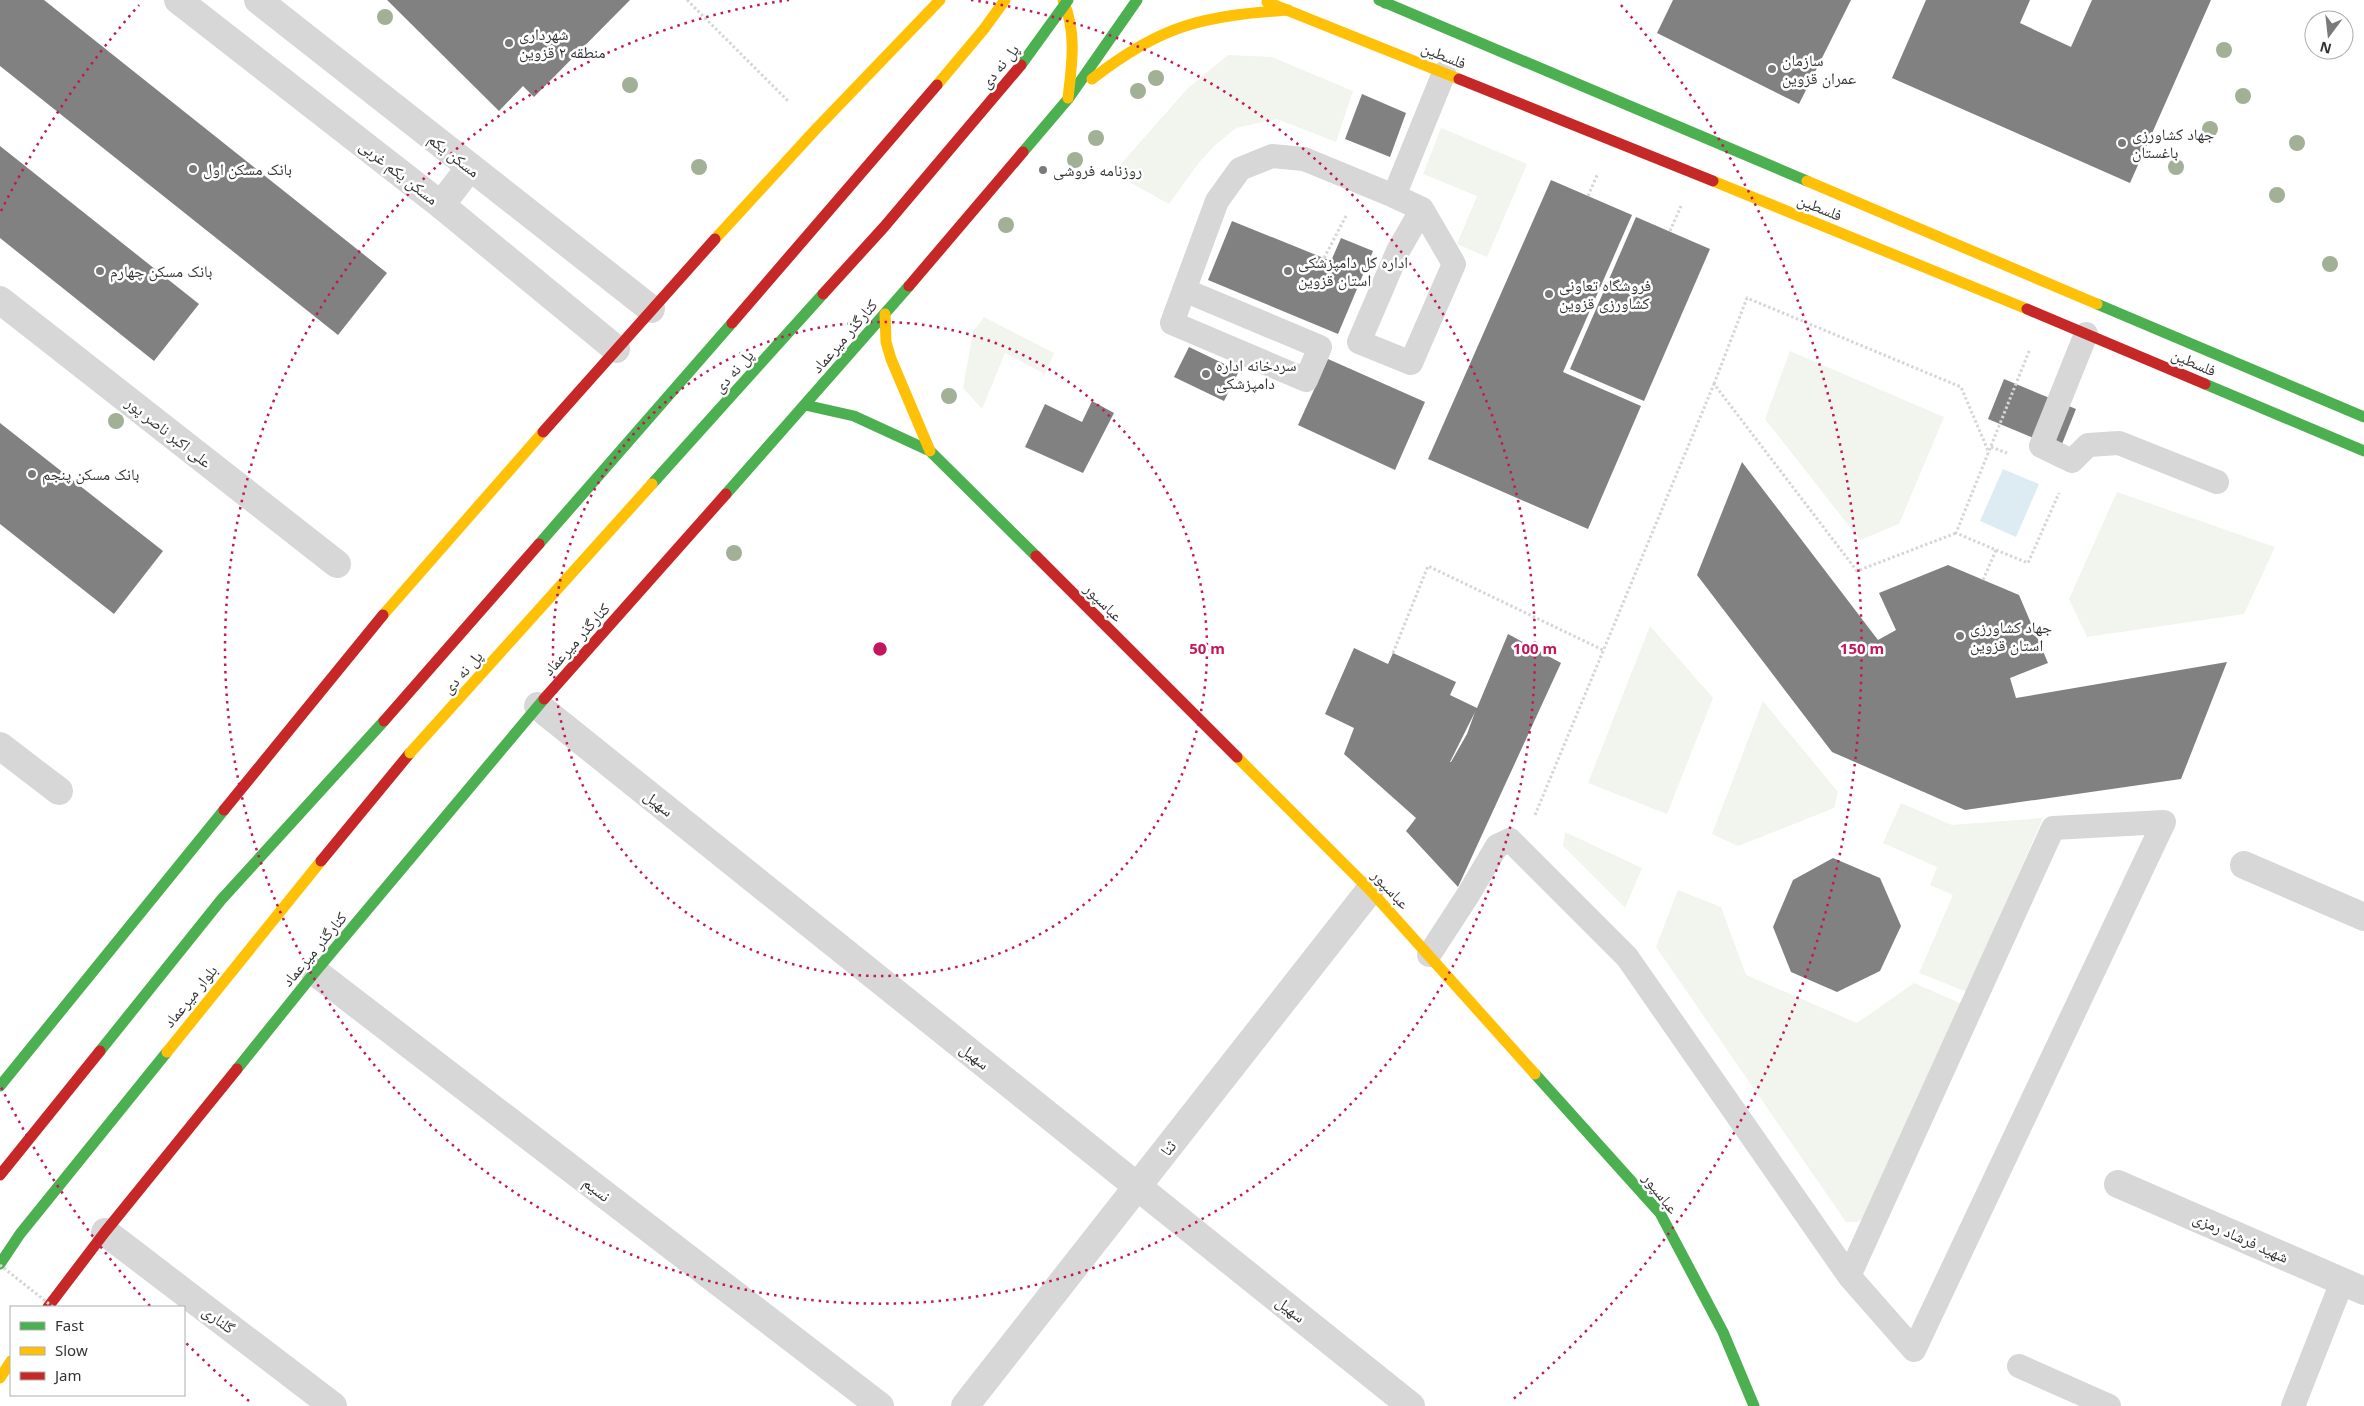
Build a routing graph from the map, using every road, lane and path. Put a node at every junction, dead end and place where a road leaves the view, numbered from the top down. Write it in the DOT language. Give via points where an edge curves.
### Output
graph roads {
  1 [pos="178,0"];
  2 [pos="258,0"];
  3 [pos="687,0"];
  4 [pos="1005,0"];
  5 [pos="1063,0"];
  6 [pos="1068,0"];
  7 [pos="1137,0"];
  8 [pos="1261,0"];
  9 [pos="940,1"];
  10 [pos="1382,1"];
  11 [pos="1288,10"];
  12 [pos="1444,73"];
  13 [pos="1068,99"];
  14 [pos="816,129"];
  15 [pos="470,167"];
  16 [pos="1394,196"];
  17 [pos="441,205"];
  18 [pos="1422,209"];
  19 [pos="1184,290"];
  20 [pos="0,300"];
  21 [pos="651,309"];
  22 [pos="885,314"];
  23 [pos="2043,316"];
  24 [pos="2086,334"];
  25 [pos="616,349"];
  26 [pos="1714,384"];
  27 [pos="805,405"];
  28 [pos="2364,417"];
  29 [pos="1991,447"];
  30 [pos="930,451"];
  31 [pos="2364,451"];
  32 [pos="1989,453"];
  33 [pos="2016,457"];
  34 [pos="2217,482"];
  35 [pos="2061,487"];
  36 [pos="1956,533"];
  37 [pos="1996,550"];
  38 [pos="337,564"];
  39 [pos="1984,580"];
  40 [pos="1604,650"];
  41 [pos="1393,652"];
  42 [pos="538,706"];
  43 [pos="0,746"];
  44 [pos="410,753"];
  45 [pos="58,791"];
  46 [pos="1520,850"];
  47 [pos="2244,865"];
  48 [pos="1370,890"];
  49 [pos="2364,917"];
  50 [pos="1429,955"];
  51 [pos="315,972"];
  52 [pos="0,1086"];
  53 [pos="0,1175"];
  54 [pos="2118,1184"];
  55 [pos="1138,1187"];
  56 [pos="105,1232"];
  57 [pos="0,1264"];
  58 [pos="1849,1276"];
  59 [pos="2353,1286"];
  60 [pos="49,1306"];
  61 [pos="52,1306"];
  62 [pos="10,1363"];
  63 [pos="2019,1366"];
  64 [pos="0,1378"];
  65 [pos="334,1406"];
  66 [pos="880,1406"];
  67 [pos="966,1406"];
  68 [pos="1411,1406"];
  69 [pos="1754,1406"];
  70 [pos="2109,1406"];
  71 [pos="2293,1406"];
  1 -- 17 [label="street, مسکن یکم غربی"];
  2 -- 15 [label="street, مسکن یکم"];
  3 -- 14 [label="path"];
  4 -- 53 [label="main road, پل نه دی" via="845,194 363,745 221,900"];
  5 -- 13 [label="main road" via="1074,32"];
  6 -- 44 [label="main road, پل نه دی, bridge" via="1025,61 884,228"];
  7 -- 13 [label="main road, کنارگذر میرعماد"];
  8 -- 11 [label="main road, فلسطین"];
  9 -- 14 [label="main road"];
  10 -- 28 [label="main road, فلسطین"];
  11 -- 12 [label="main road, فلسطین"];
  11 -- 13 [label="main road" via="1227,16 1182,27 1115,60"];
  12 -- 16 [label="lane"];
  12 -- 23 [label="main road, فلسطین"];
  13 -- 22 [label="main road, کنارگذر میرعماد"];
  14 -- 21 [label="main road"];
  15 -- 17 [label="street"];
  15 -- 21 [label="street, مسکن یکم"];
  16 -- 18 [label="lane"];
  16 -- 19 [label="lane" via="1304,159 1272,156 1240,169 1217,201"];
  17 -- 25 [label="street, مسکن یکم غربی"];
  18 -- 18 [label="lane" via="1454,264 1411,363 1359,342 1398,251"];
  19 -- 19 [label="lane" via="1172,322 1306,380 1320,347"];
  20 -- 38 [label="street, علی اکبر ناصر پور"];
  21 -- 25 [label="main road"];
  22 -- 27 [label="main road, کنارگذر میرعماد"];
  22 -- 30 [label="main road" via="886,342 891,359"];
  23 -- 24 [label="main road, فلسطین"];
  23 -- 29 [label="path"];
  24 -- 31 [label="main road, فلسطین"];
  24 -- 34 [label="lane" via="2041,446 2072,461 2088,445 2119,443"];
  25 -- 52 [label="main road" via="378,620"];
  26 -- 32 [label="path" via="1747,298 1961,387"];
  26 -- 36 [label="path" via="1857,572"];
  26 -- 40 [label="path"];
  27 -- 30 [label="main road" via="846,412"];
  27 -- 42 [label="main road, کنارگذر میرعماد"];
  29 -- 32 [label="path"];
  29 -- 33 [label="path"];
  30 -- 48 [label="main road, عباسپور"];
  32 -- 36 [label="path"];
  35 -- 37 [label="path" via="2028,563"];
  36 -- 37 [label="path"];
  37 -- 39 [label="path"];
  40 -- 41 [label="path" via="1428,566"];
  40 -- 46 [label="path"];
  42 -- 51 [label="main road, کنارگذر میرعماد"];
  42 -- 55 [label="street, سهیل"];
  43 -- 45 [label="street"];
  44 -- 57 [label="main road, بلوار میرعماد" via="26,1226"];
  46 -- 50 [label="lane" via="1510,840 1497,846"];
  46 -- 58 [label="lane" via="1627,957"];
  47 -- 49 [label="street"];
  48 -- 50 [label="main road, عباسپور"];
  48 -- 55 [label="street, ثنا"];
  50 -- 69 [label="main road, عباسپور" via="1660,1213 1723,1332"];
  51 -- 56 [label="main road, کنارگذر میرعماد"];
  51 -- 66 [label="street, نسیم"];
  54 -- 59 [label="street, شهید فرشاد رمزی"];
  55 -- 67 [label="street, ثنا"];
  55 -- 68 [label="street, سهیل"];
  56 -- 60 [label="main road, کنارگذر میرعماد"];
  56 -- 65 [label="street, گلناری"];
  57 -- 61 [label="path, bridge"];
  58 -- 58 [label="lane" via="2053,828 2164,822 1914,1350"];
  59 -- 71 [label="lane"];
  62 -- 64 [label="main road"];
  63 -- 70 [label="lane"];
}
